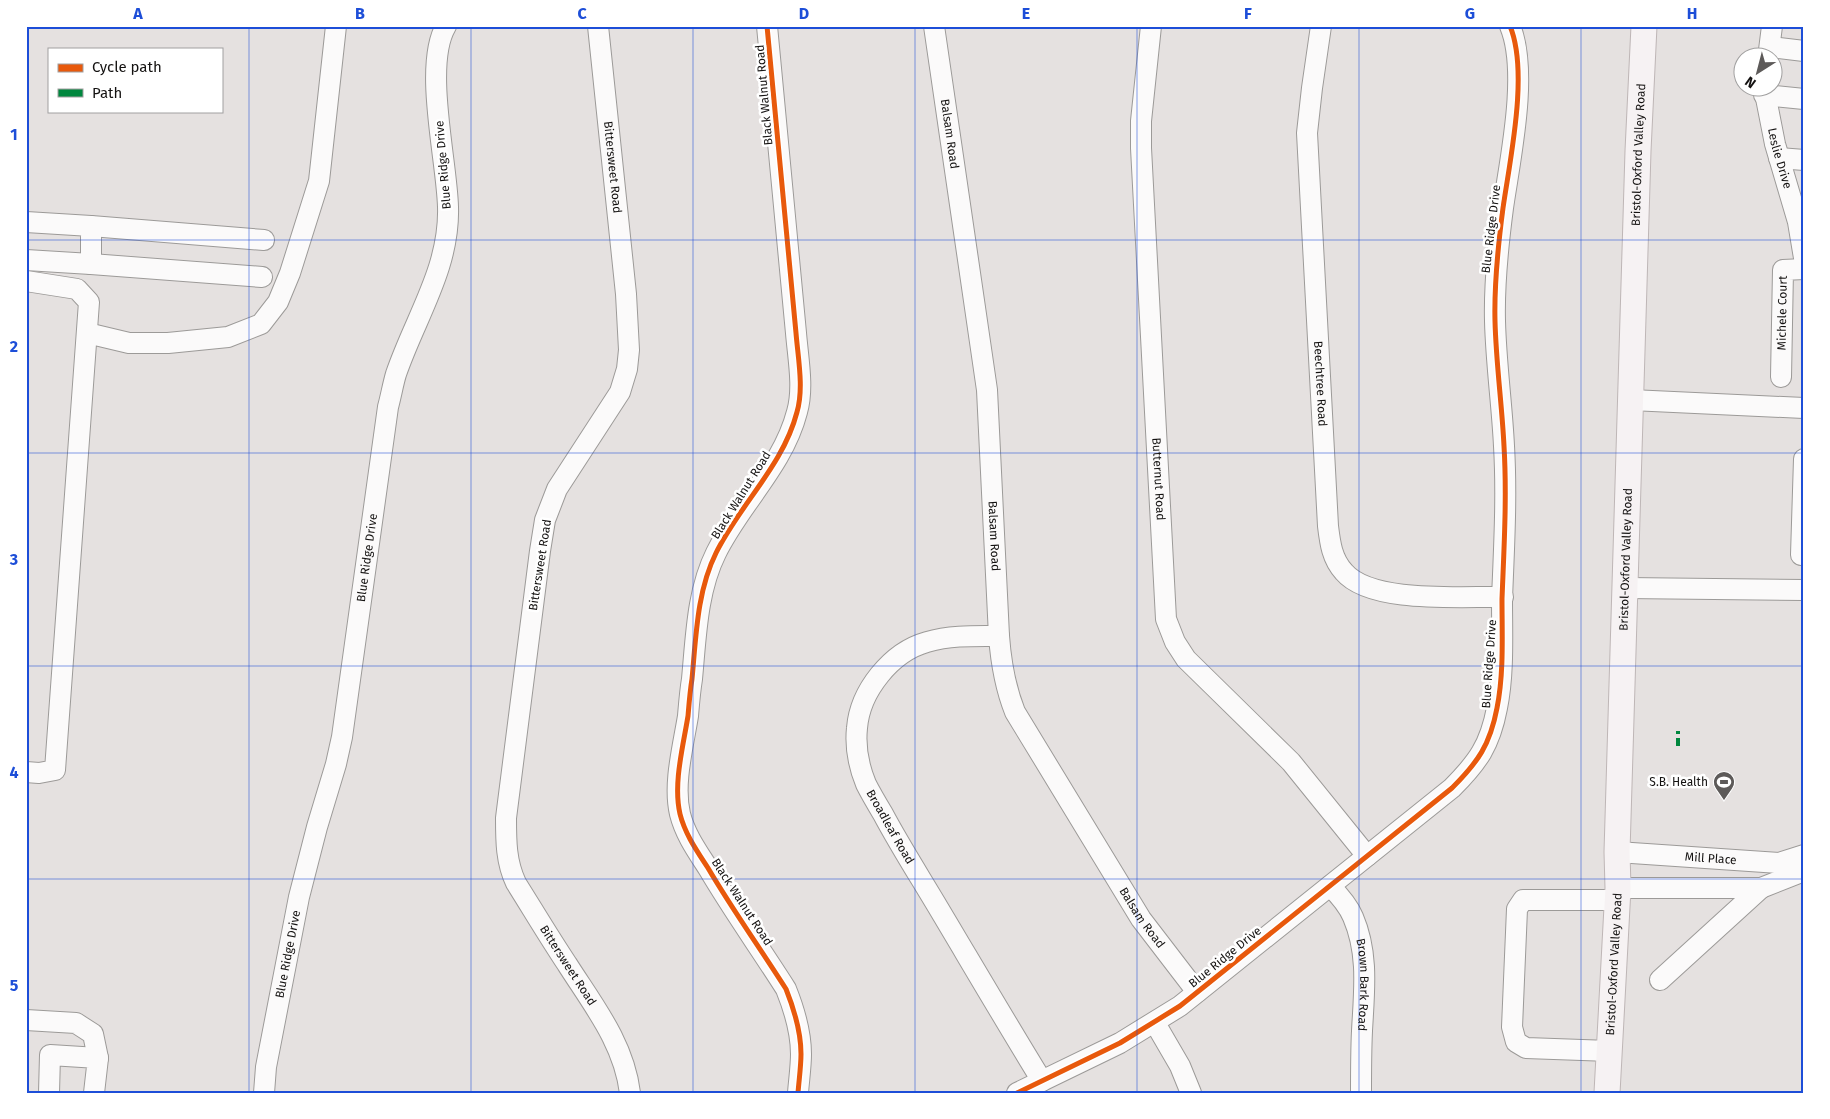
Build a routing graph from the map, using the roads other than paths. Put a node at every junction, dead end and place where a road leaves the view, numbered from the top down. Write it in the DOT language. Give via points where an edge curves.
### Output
graph roads {
  1 [pos="336,26"];
  2 [pos="446,26"];
  3 [pos="598,26"];
  4 [pos="767,26"];
  5 [pos="934,26"];
  6 [pos="1151,26"];
  7 [pos="1321,26"];
  8 [pos="1510,26"];
  9 [pos="1644,26"];
  10 [pos="1772,26"];
  11 [pos="1769,48"];
  12 [pos="1782,52"];
  13 [pos="1804,52"];
  14 [pos="1782,95"];
  15 [pos="1766,98"];
  16 [pos="1804,99"];
  17 [pos="1779,158"];
  18 [pos="1804,160"];
  19 [pos="26,222"];
  20 [pos="1801,222"];
  21 [pos="91,226"];
  22 [pos="264,240"];
  23 [pos="1804,258"];
  24 [pos="26,260"];
  25 [pos="91,264"];
  26 [pos="1804,270"];
  27 [pos="262,277"];
  28 [pos="26,282"];
  29 [pos="87,333"];
  30 [pos="1781,377"];
  31 [pos="1631,400"];
  32 [pos="1804,408"];
  33 [pos="1804,459"];
  34 [pos="1801,555"];
  35 [pos="1626,588"];
  36 [pos="1804,590"];
  37 [pos="1502,597"];
  38 [pos="999,636"];
  39 [pos="26,772"];
  40 [pos="1617,852"];
  41 [pos="1804,855"];
  42 [pos="1367,856"];
  43 [pos="1804,871"];
  44 [pos="1330,886"];
  45 [pos="1761,888"];
  46 [pos="1618,894"];
  47 [pos="1660,980"];
  48 [pos="1197,992"];
  49 [pos="26,1020"];
  50 [pos="50,1021"];
  51 [pos="1155,1023"];
  52 [pos="1610,1051"];
  53 [pos="50,1055"];
  54 [pos="98,1058"];
  55 [pos="1042,1081"];
  56 [pos="49,1093"];
  57 [pos="94,1093"];
  58 [pos="264,1093"];
  59 [pos="630,1093"];
  60 [pos="798,1093"];
  61 [pos="1017,1093"];
  62 [pos="1191,1093"];
  63 [pos="1361,1093"];
  64 [pos="1607,1093"];
  1 -- 29 [label="street" via="319,181 290,273 278,302 261,324 228,337 168,342 129,343"];
  2 -- 58 [label="street, Blue Ridge Drive" via="438,45 436,64 448,207 447,236 442,262 396,373 388,407 342,737 299,897 266,1067"];
  3 -- 59 [label="street, Bittersweet Road" via="626,294 627,369 620,392 557,490 545,520 506,818 506,840 508,860 516,883 605,1022 624,1061"];
  4 -- 60 [label="street, Black Walnut Road" via="796,324 799,402 788,437 716,552 706,577 698,617 679,800 680,814 688,835 791,1001 802,1053"];
  5 -- 38 [label="street, Balsam Road" via="987,390"];
  6 -- 42 [label="street, Butternut Road" via="1141,148 1166,619 1186,659 1292,762"];
  7 -- 37 [label="street, Beechtree Road" via="1308,133 1331,549 1344,573 1370,589 1418,596"];
  8 -- 37 [label="street, Blue Ridge Drive" via="1518,56 1517,105 1495,277 1504,448"];
  9 -- 31 [label="main road, Bristol-Oxford Valley Road"];
  10 -- 11 [label="street"];
  12 -- 13 [label="street"];
  14 -- 16 [label="street"];
  15 -- 17 [label="street, Leslie Drive"];
  17 -- 18 [label="street"];
  17 -- 20 [label="street, Leslie Drive"];
  19 -- 21 [label="street"];
  20 -- 23 [label="street, Leslie Drive"];
  21 -- 22 [label="street"];
  21 -- 25 [label="street"];
  24 -- 25 [label="street"];
  25 -- 27 [label="street"];
  26 -- 30 [label="street, Michele Court" via="1783,270"];
  28 -- 29 [label="street" via="77,289 89,302"];
  29 -- 39 [label="street" via="56,770"];
  31 -- 32 [label="street"];
  31 -- 35 [label="main road, Bristol-Oxford Valley Road"];
  33 -- 34 [label="street"];
  35 -- 36 [label="street"];
  35 -- 40 [label="main road, Bristol-Oxford Valley Road"];
  37 -- 42 [label="street, Blue Ridge Drive" via="1498,706 1492,734 1484,751 1452,788"];
  38 -- 48 [label="street, Balsam Road" via="1007,692 1015,712 1141,919"];
  38 -- 55 [label="street, Broadleaf Road" via="951,637 927,642 903,654 889,665 871,688 857,726 856,743 866,784 880,810"];
  40 -- 41 [label="street, Mill Place" via="1779,863"];
  40 -- 46 [label="main road, Bristol-Oxford Valley Road"];
  42 -- 44 [label="street, Blue Ridge Drive"];
  43 -- 45 [label="street"];
  44 -- 48 [label="street, Blue Ridge Drive"];
  44 -- 63 [label="street, Brown Bark Road" via="1353,916 1364,956"];
  45 -- 46 [label="street"];
  45 -- 47 [label="street"];
  46 -- 52 [label="main road, Bristol-Oxford Valley Road"];
  46 -- 52 [label="street" via="1522,900 1517,909 1512,1027 1516,1042 1526,1048"];
  48 -- 51 [label="street, Blue Ridge Drive"];
  49 -- 50 [label="street"];
  50 -- 53 [label="street"];
  50 -- 54 [label="street" via="76,1022 93,1034"];
  51 -- 55 [label="street, Blue Ridge Drive"];
  51 -- 62 [label="street" via="1180,1066"];
  52 -- 64 [label="main road, Bristol-Oxford Valley Road"];
  53 -- 54 [label="street"];
  53 -- 56 [label="street"];
  54 -- 57 [label="street"];
  55 -- 61 [label="street, Blue Ridge Drive"];
}
